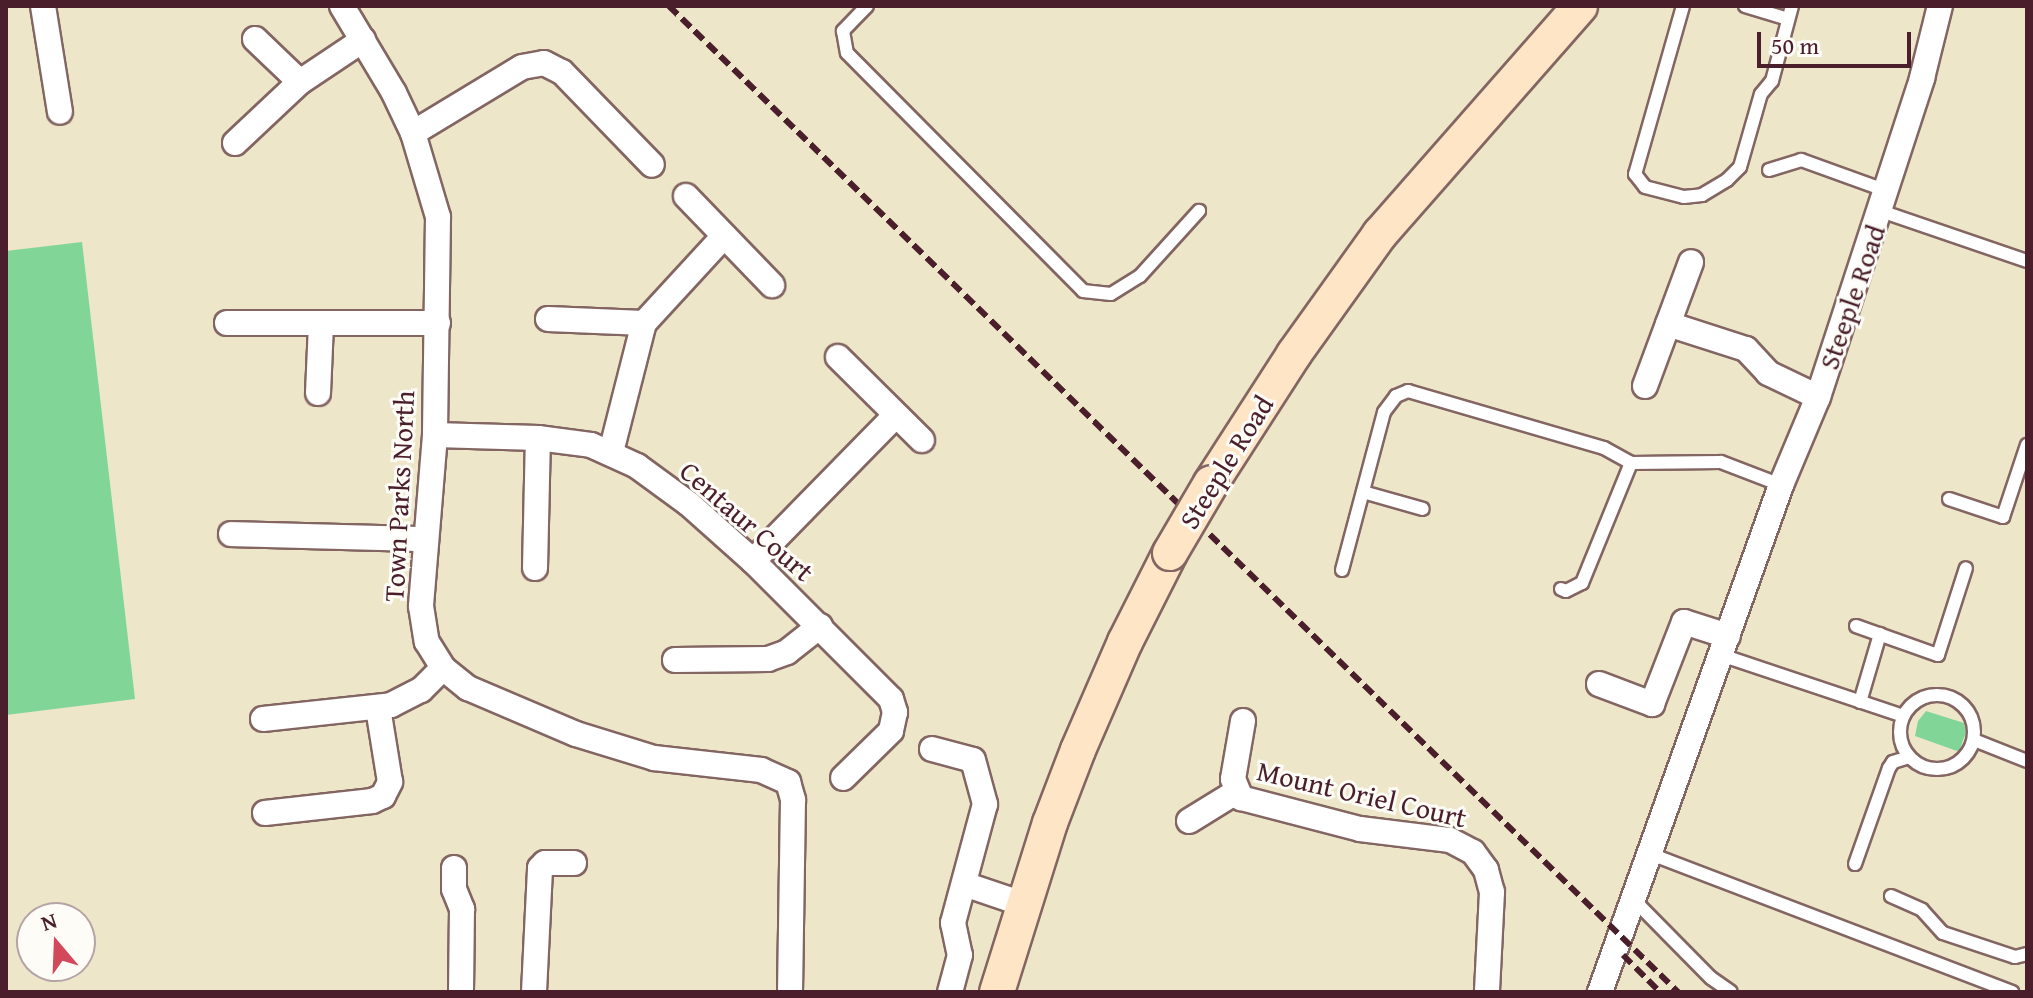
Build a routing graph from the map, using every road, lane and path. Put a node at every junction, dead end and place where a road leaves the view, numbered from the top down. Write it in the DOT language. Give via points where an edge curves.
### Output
graph roads {
  1 [pos="43,6"];
  2 [pos="342,6"];
  3 [pos="867,6"];
  4 [pos="1580,6"];
  5 [pos="1683,6"];
  6 [pos="1745,6"];
  7 [pos="1940,6"];
  8 [pos="1790,12"];
  9 [pos="255,39"];
  10 [pos="363,40"];
  11 [pos="300,82"];
  12 [pos="60,112"];
  13 [pos="413,133"];
  14 [pos="235,143"];
  15 [pos="652,165"];
  16 [pos="1769,170"];
  17 [pos="686,196"];
  18 [pos="1884,201"];
  19 [pos="1199,211"];
  20 [pos="724,236"];
  21 [pos="2027,261"];
  22 [pos="1691,262"];
  23 [pos="772,285"];
  24 [pos="548,319"];
  25 [pos="227,323"];
  26 [pos="438,323"];
  27 [pos="644,323"];
  28 [pos="1668,324"];
  29 [pos="321,325"];
  30 [pos="838,357"];
  31 [pos="1645,386"];
  32 [pos="318,393"];
  33 [pos="1818,397"];
  34 [pos="896,415"];
  35 [pos="435,435"];
  36 [pos="538,438"];
  37 [pos="922,440"];
  38 [pos="2027,445"];
  39 [pos="611,452"];
  40 [pos="1631,463"];
  41 [pos="1781,485"];
  42 [pos="1363,492"];
  43 [pos="1949,499"];
  44 [pos="1423,509"];
  45 [pos="231,534"];
  46 [pos="425,539"];
  47 [pos="753,561"];
  48 [pos="535,568"];
  49 [pos="1966,568"];
  50 [pos="1342,570"];
  51 [pos="1561,589"];
  52 [pos="820,626"];
  53 [pos="1856,626"];
  54 [pos="1880,634"];
  55 [pos="1725,646"];
  56 [pos="675,660"];
  57 [pos="443,668"];
  58 [pos="1599,684"];
  59 [pos="1860,702"];
  60 [pos="378,708"];
  61 [pos="1903,716"];
  62 [pos="263,719"];
  63 [pos="1243,721"];
  64 [pos="1974,740"];
  65 [pos="932,749"];
  66 [pos="1909,757"];
  67 [pos="2027,761"];
  68 [pos="843,778"];
  69 [pos="1236,792"];
  70 [pos="265,813"];
  71 [pos="1189,821"];
  72 [pos="1648,853"];
  73 [pos="574,863"];
  74 [pos="1855,864"];
  75 [pos="454,868"];
  76 [pos="964,884"];
  77 [pos="1891,896"];
  78 [pos="1632,898"];
  79 [pos="1023,904"];
  80 [pos="2027,954"];
  81 [pos="461,992"];
  82 [pos="534,992"];
  83 [pos="790,992"];
  84 [pos="950,992"];
  85 [pos="997,992"];
  86 [pos="1487,992"];
  87 [pos="1600,992"];
  88 [pos="1731,992"];
  89 [pos="2012,992"];
  1 -- 12 [label="street"];
  2 -- 10 [label="street, Town Parks North"];
  3 -- 19 [label="lane" via="843,31 847,53 1083,291 1111,294 1140,276"];
  4 -- 79 [label="street, Steeple Road, bridge" via="1380,234 1211,483 1170,553 1078,750"];
  5 -- 8 [label="lane" via="1635,174 1645,187 1684,197 1702,195 1740,167 1761,94 1772,81"];
  6 -- 8 [label="lane"];
  7 -- 18 [label="street, Steeple Road"];
  9 -- 11 [label="street"];
  10 -- 11 [label="street"];
  10 -- 13 [label="street, Town Parks North"];
  11 -- 14 [label="street"];
  13 -- 15 [label="street" via="522,67 544,63 562,72"];
  13 -- 26 [label="street, Town Parks North" via="438,217"];
  16 -- 18 [label="lane" via="1801,160"];
  17 -- 20 [label="street"];
  18 -- 21 [label="lane"];
  18 -- 33 [label="street, Steeple Road"];
  20 -- 23 [label="street"];
  20 -- 27 [label="street"];
  22 -- 28 [label="street"];
  24 -- 27 [label="street"];
  25 -- 29 [label="street"];
  26 -- 29 [label="street"];
  26 -- 35 [label="street, Town Parks North"];
  27 -- 39 [label="street"];
  28 -- 31 [label="street"];
  28 -- 33 [label="street" via="1746,349 1768,373"];
  29 -- 32 [label="street"];
  30 -- 34 [label="street"];
  33 -- 41 [label="street, Steeple Road"];
  34 -- 37 [label="street"];
  34 -- 47 [label="street"];
  35 -- 36 [label="street, Centaur Court"];
  35 -- 46 [label="street, Town Parks North"];
  36 -- 39 [label="street, Centaur Court"];
  36 -- 48 [label="street"];
  38 -- 43 [label="lane" via="2003,517"];
  39 -- 47 [label="street, Centaur Court" via="689,504"];
  40 -- 41 [label="lane" via="1721,462"];
  40 -- 42 [label="lane" via="1604,448 1408,391 1396,396 1384,412"];
  40 -- 51 [label="lane" via="1582,583"];
  41 -- 55 [label="street, Steeple Road"];
  42 -- 44 [label="lane"];
  42 -- 50 [label="lane"];
  45 -- 46 [label="street"];
  46 -- 57 [label="street, Town Parks North" via="423,623 427,642"];
  47 -- 52 [label="street, Centaur Court"];
  49 -- 54 [label="lane" via="1938,655"];
  52 -- 56 [label="street" via="787,652 768,659"];
  52 -- 68 [label="street, Centaur Court" via="884,689 895,712 891,731"];
  53 -- 54 [label="lane"];
  54 -- 59 [label="lane"];
  55 -- 58 [label="street" via="1684,622 1652,704"];
  55 -- 59 [label="lane"];
  55 -- 72 [label="street, Steeple Road"];
  57 -- 60 [label="street" via="412,696"];
  57 -- 83 [label="street, Town Parks North" via="492,700 615,747 654,758 761,770 788,782 793,800"];
  59 -- 61 [label="lane"];
  60 -- 62 [label="street"];
  60 -- 70 [label="street" via="390,782 383,796"];
  61 -- 64 [label="lane" via="1926,696 1952,697 1970,714"];
  61 -- 66 [label="lane" via="1899,735"];
  63 -- 69 [label="street, Mount Oriel Court" via="1234,768"];
  64 -- 66 [label="lane" via="1962,760 1941,770"];
  64 -- 67 [label="lane"];
  65 -- 76 [label="street" via="973,760 985,804"];
  66 -- 74 [label="lane" via="1889,768"];
  69 -- 71 [label="street, Mount Oriel Court"];
  69 -- 86 [label="street, Mount Oriel Court" via="1248,802 1360,829 1450,840 1473,852 1486,870 1492,892"];
  72 -- 78 [label="street, Steeple Road"];
  72 -- 89 [label="lane"];
  73 -- 82 [label="street" via="545,863 540,868"];
  75 -- 81 [label="street" via="454,889 462,909"];
  76 -- 79 [label="street"];
  76 -- 84 [label="street" via="953,923 960,955"];
  77 -- 80 [label="lane" via="1922,910 1943,933 2015,957"];
  78 -- 87 [label="street, Steeple Road"];
  78 -- 88 [label="lane"];
  79 -- 85 [label="street, Steeple Road"];
}
